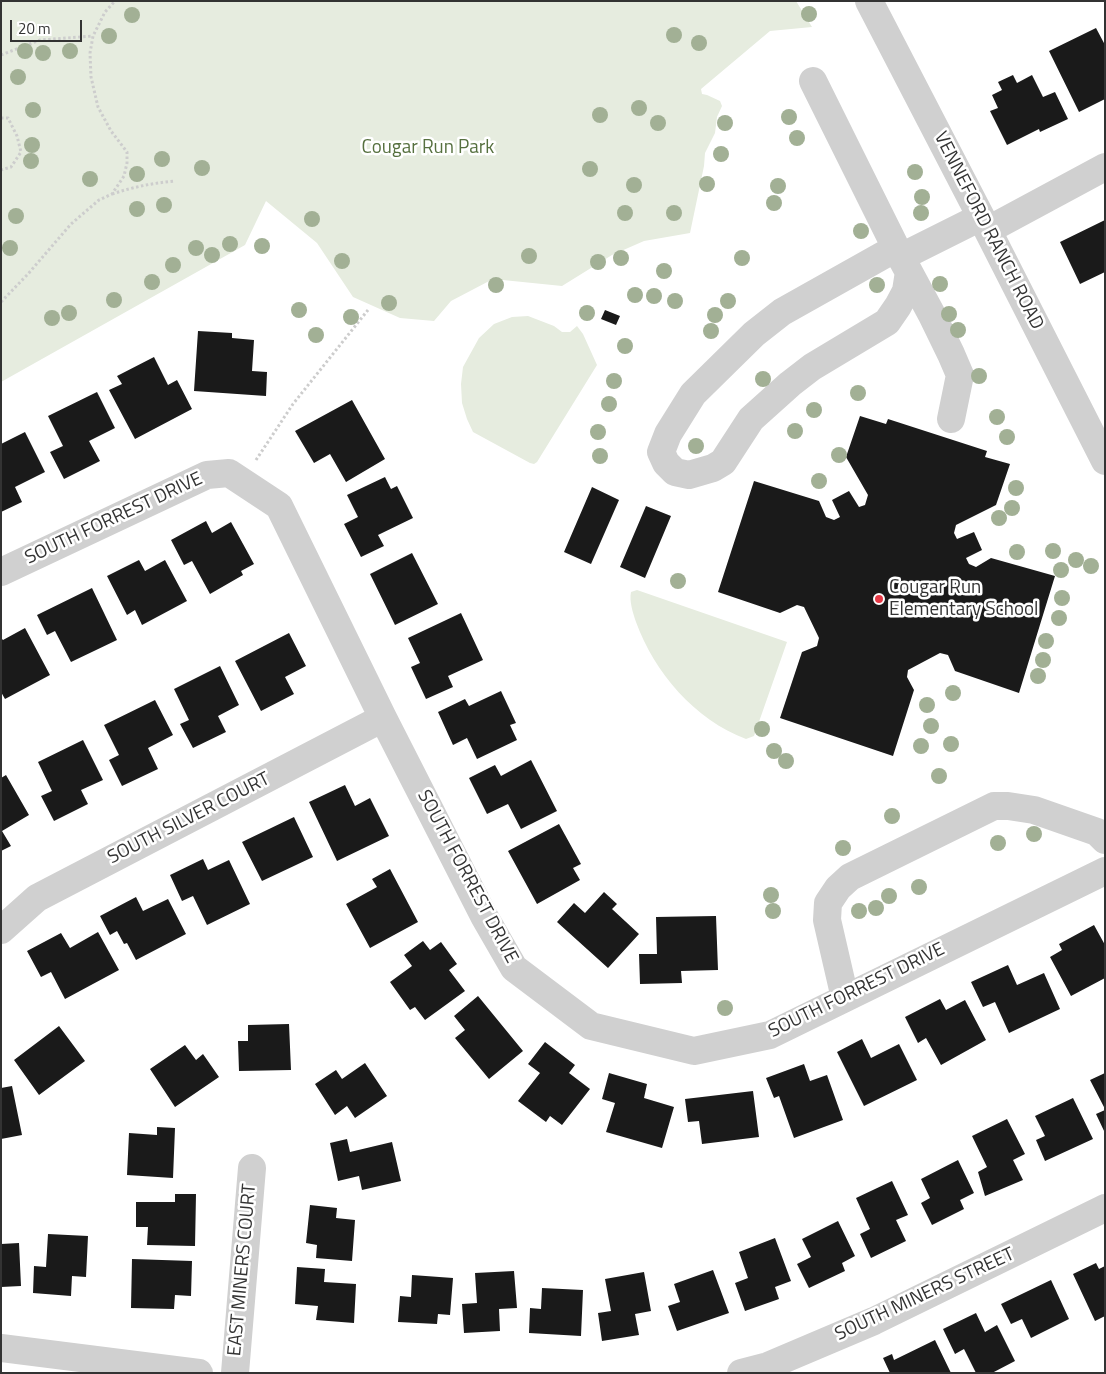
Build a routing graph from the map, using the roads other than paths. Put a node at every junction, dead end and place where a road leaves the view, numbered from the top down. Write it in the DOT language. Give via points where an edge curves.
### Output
graph roads {
  1 [pos="869,1"];
  2 [pos="813,81"];
  3 [pos="1105,167"];
  4 [pos="985,223"];
  5 [pos="902,259"];
  6 [pos="951,419"];
  7 [pos="1105,461"];
  8 [pos="1,572"];
  9 [pos="383,718"];
  10 [pos="1105,840"];
  11 [pos="1105,871"];
  12 [pos="1,930"];
  13 [pos="845,998"];
  14 [pos="252,1168"];
  15 [pos="1105,1208"];
  16 [pos="1,1348"];
  17 [pos="199,1373"];
  18 [pos="235,1373"];
  19 [pos="741,1373"];
  1 -- 4 [label="street, VENNEFORD RANCH ROAD"];
  2 -- 5 [label="street"];
  3 -- 4 [label="street"];
  4 -- 5 [label="street"];
  4 -- 7 [label="street, VENNEFORD RANCH ROAD"];
  5 -- 5 [label="street" via="782,312 751,337 693,394 668,434 661,452 666,464 675,472 689,475 723,462 751,419 790,384 887,322 906,291"];
  5 -- 6 [label="street" via="960,375"];
  8 -- 9 [label="street, SOUTH FORREST DRIVE" via="208,475 229,473 278,506"];
  9 -- 12 [label="street, SOUTH SILVER COURT" via="37,898"];
  9 -- 13 [label="street, SOUTH FORREST DRIVE" via="514,968 591,1026 694,1051 770,1035"];
  10 -- 13 [label="street" via="1097,832 1034,810 994,806 850,878 828,903 827,920"];
  11 -- 13 [label="street, SOUTH FORREST DRIVE"];
  14 -- 18 [label="street, EAST MINERS COURT"];
  15 -- 19 [label="street, SOUTH MINERS STREET" via="874,1321 768,1366"];
  16 -- 17 [label="street"];
}
